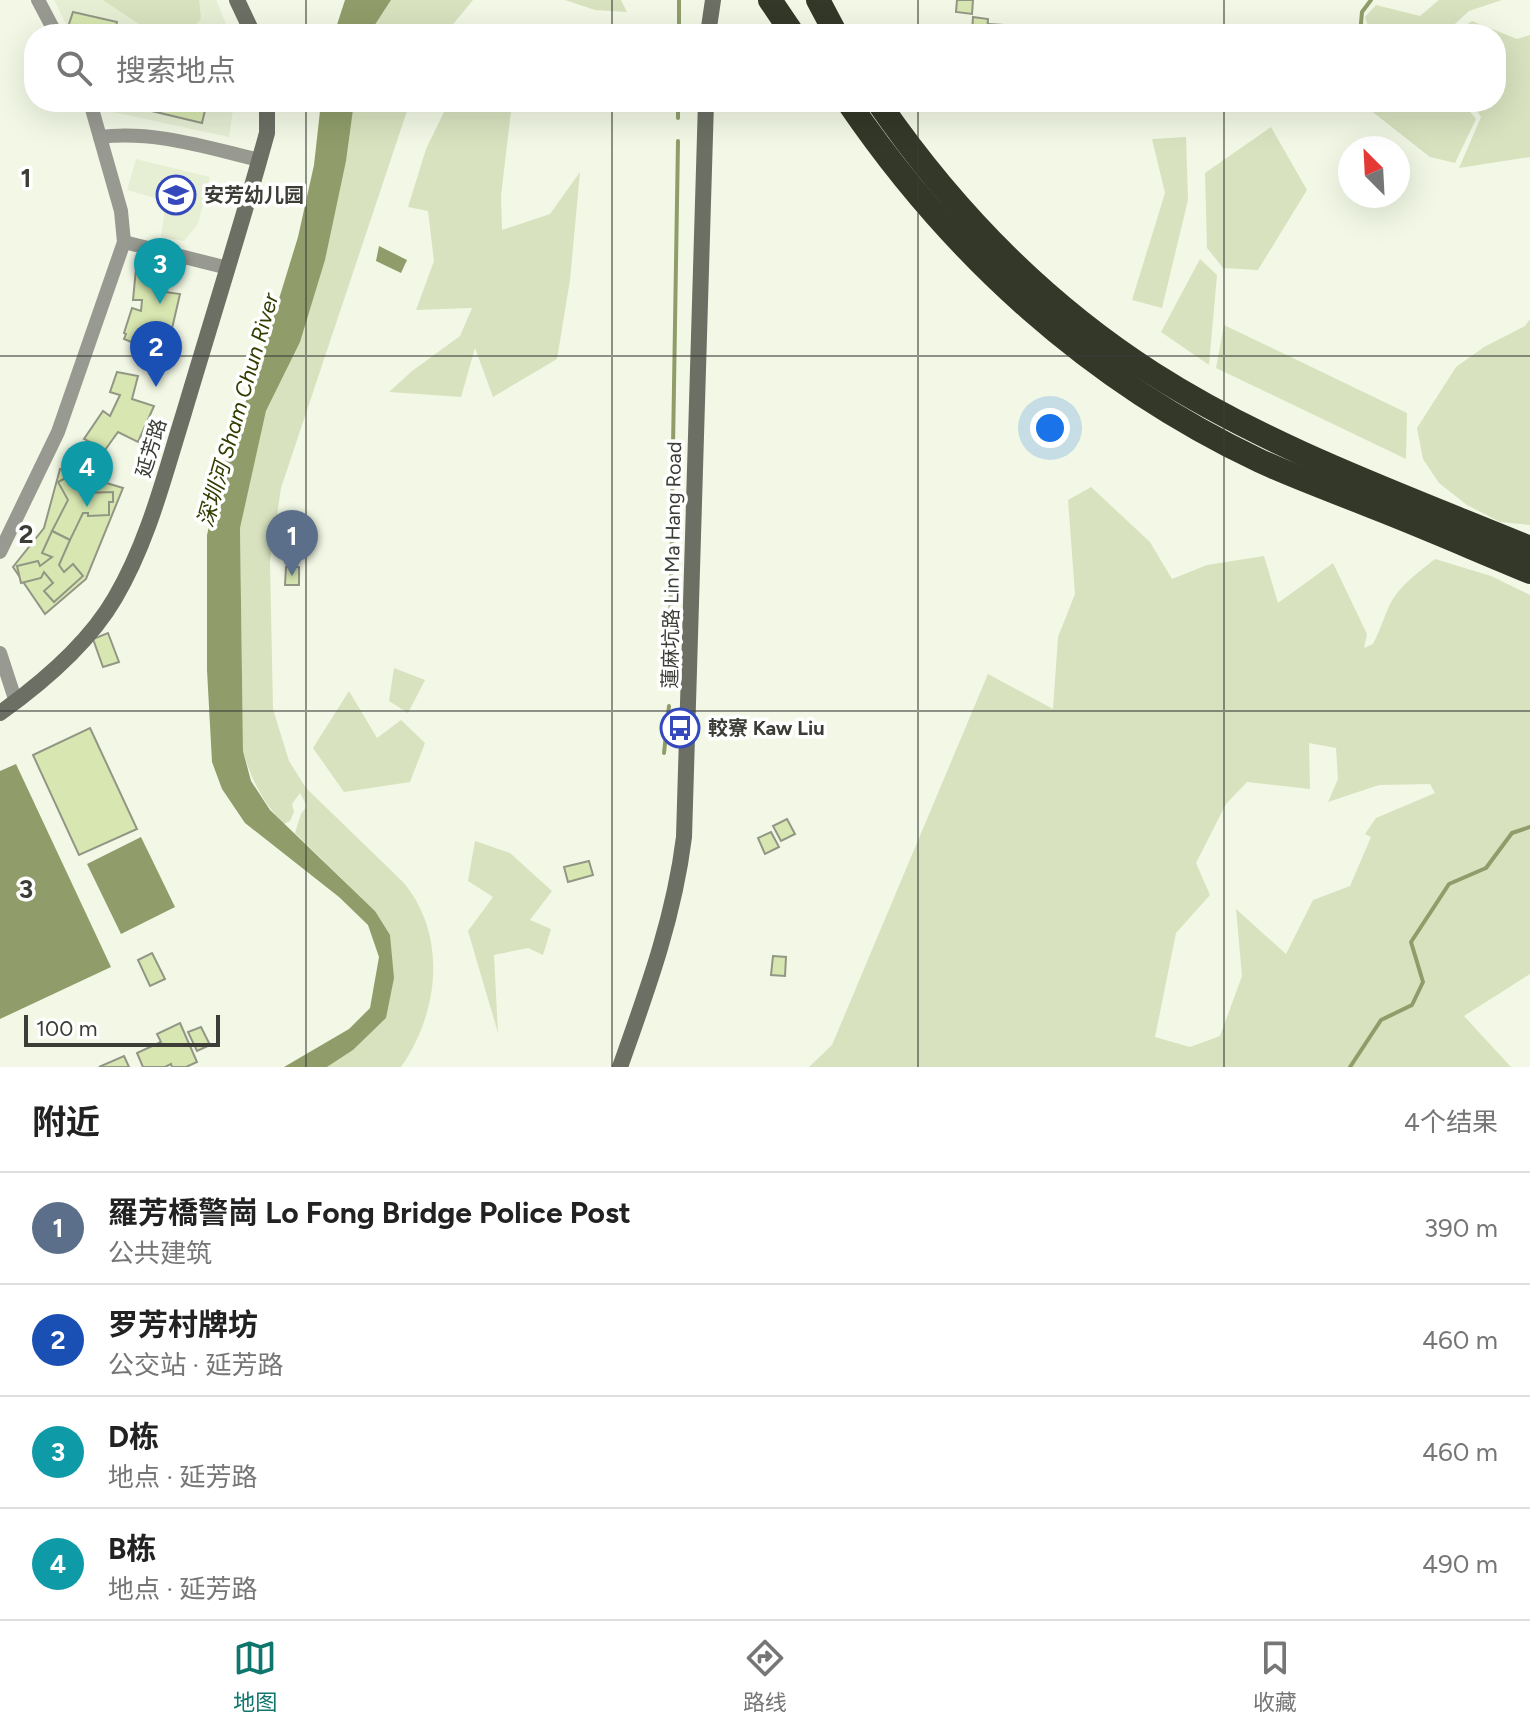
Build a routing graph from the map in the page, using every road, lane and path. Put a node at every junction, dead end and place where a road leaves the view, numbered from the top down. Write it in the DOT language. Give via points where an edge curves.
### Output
graph roads {
  1 [pos="38,0"];
  2 [pos="237,0"];
  3 [pos="713,0"];
  4 [pos="770,0"];
  5 [pos="790,0"];
  6 [pos="818,0"];
  7 [pos="828,0"];
  8 [pos="51,24"];
  9 [pos="248,24"];
  10 [pos="709,24"];
  11 [pos="786,24"];
  12 [pos="803,24"];
  13 [pos="831,24"];
  14 [pos="834,24"];
  15 [pos="93,112"];
  16 [pos="267,112"];
  17 [pos="706,112"];
  18 [pos="855,112"];
  19 [pos="886,112"];
  20 [pos="100,137"];
  21 [pos="260,160"];
  22 [pos="124,242"];
  23 [pos="228,268"];
  24 [pos="1530,548"];
  25 [pos="0,552"];
  26 [pos="1530,572"];
  27 [pos="0,653"];
  28 [pos="16,702"];
  29 [pos="0,713"];
  30 [pos="620,1067"];
  1 -- 8 [label="street"];
  2 -- 9 [label="street"];
  3 -- 10 [label="street"];
  4 -- 11 [label="highway"];
  5 -- 12 [label="highway"];
  6 -- 13 [label="highway"];
  7 -- 14 [label="highway"];
  15 -- 20 [label="street"];
  16 -- 21 [label="street, 延芳路"];
  17 -- 30 [label="street, 蓮麻坑路 Lin Ma Hang Road" via="684,837 664,940"];
  18 -- 26 [label="highway" via="961,245 1033,314 1121,381 1260,461"];
  19 -- 24 [label="highway" via="950,195 1010,260 1151,372 1279,442"];
  20 -- 21 [label="street" via="163,138"];
  20 -- 22 [label="street"];
  21 -- 23 [label="street, 延芳路"];
  22 -- 23 [label="street"];
  22 -- 25 [label="street" via="58,432"];
  23 -- 28 [label="street, 延芳路" via="129,571 98,622"];
  27 -- 28 [label="street"];
  28 -- 29 [label="street, 延芳路"];
}
